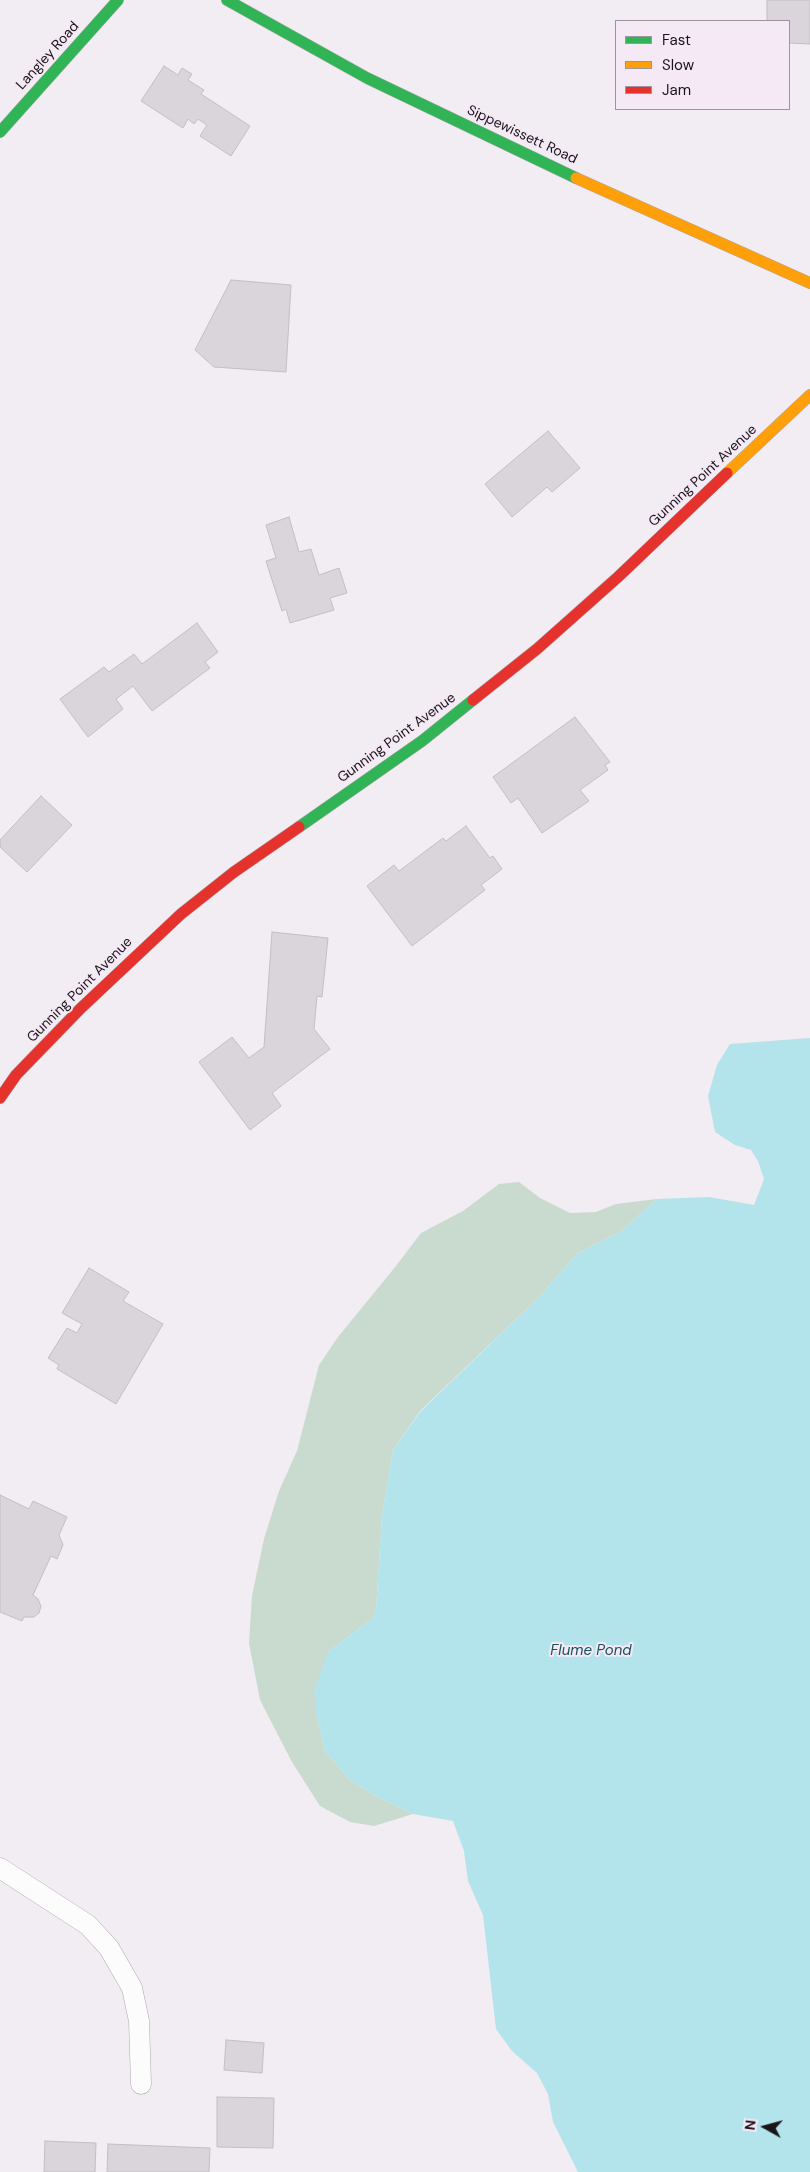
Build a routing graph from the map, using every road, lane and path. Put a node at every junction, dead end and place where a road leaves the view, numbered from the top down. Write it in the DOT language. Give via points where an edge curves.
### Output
graph roads {
  1 [pos="118,0"];
  2 [pos="227,0"];
  3 [pos="0,132"];
  4 [pos="810,283"];
  5 [pos="810,395"];
  6 [pos="0,1098"];
  7 [pos="0,1868"];
  8 [pos="140,2084"];
  1 -- 3 [label="street, Langley Road"];
  2 -- 4 [label="street, Sippewissett Road" via="367,78 547,165"];
  5 -- 6 [label="street, Gunning Point Avenue" via="618,578 537,649 422,741 234,872 181,914 67,1022 16,1075"];
  7 -- 8 [label="lane" via="88,1925 109,1948 132,1988 139,2021"];
}
